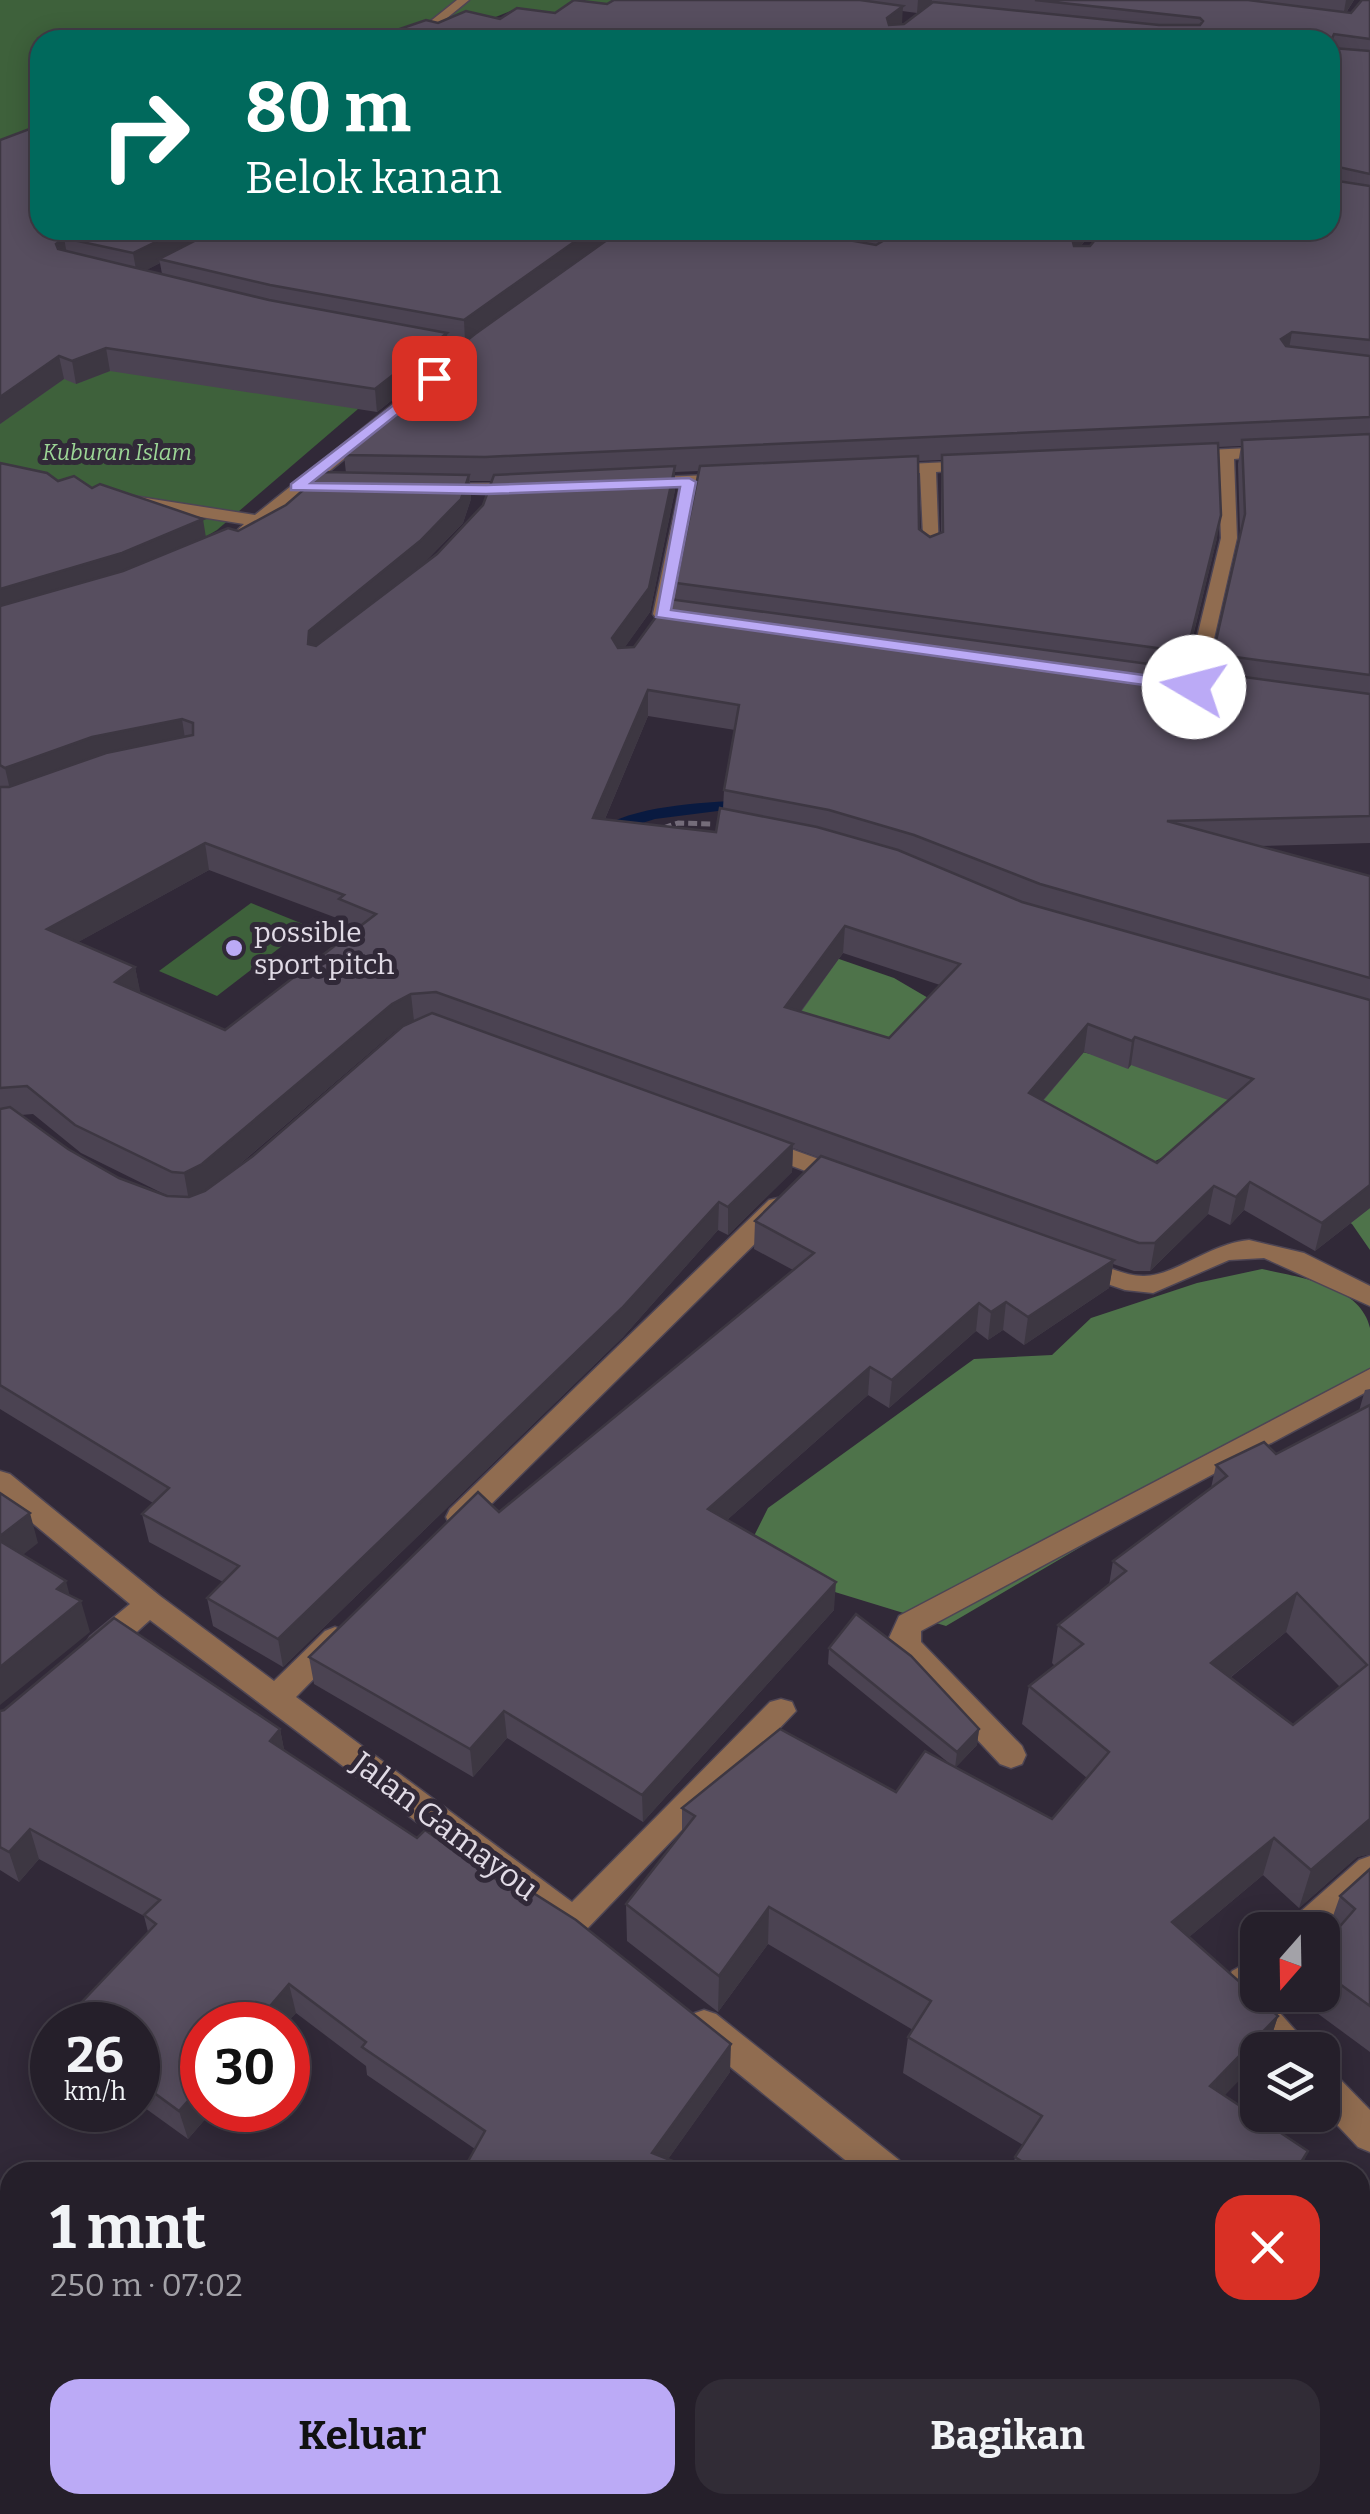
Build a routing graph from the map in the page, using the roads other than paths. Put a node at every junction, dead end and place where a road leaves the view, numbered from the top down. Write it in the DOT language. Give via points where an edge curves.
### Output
graph roads {
  1 [pos="464,0"];
  2 [pos="425,30"];
  3 [pos="440,374"];
  4 [pos="1295,452"];
  5 [pos="1226,454"];
  6 [pos="1168,456"];
  7 [pos="993,464"];
  8 [pos="928,467"];
  9 [pos="872,470"];
  10 [pos="743,478"];
  11 [pos="689,482"];
  12 [pos="620,484"];
  13 [pos="296,487"];
  14 [pos="544,487"];
  15 [pos="355,488"];
  16 [pos="424,489"];
  17 [pos="486,490"];
  18 [pos="114,498"];
  19 [pos="480,508"];
  20 [pos="259,520"];
  21 [pos="221,546"];
  22 [pos="930,552"];
  23 [pos="700,619"];
  24 [pos="1192,686"];
  25 [pos="745,1140"];
  26 [pos="818,1167"];
  27 [pos="873,1188"];
  28 [pos="1057,1257"];
  29 [pos="1370,1297"];
  30 [pos="1370,1378"];
  31 [pos="0,1481"];
  32 [pos="447,1530"];
  33 [pos="150,1604"];
  34 [pos="361,1614"];
  35 [pos="75,1666"];
  36 [pos="276,1698"];
  37 [pos="781,1711"];
  38 [pos="1012,1755"];
  39 [pos="1370,1870"];
  40 [pos="1323,1912"];
  41 [pos="573,1922"];
  42 [pos="602,1945"];
  43 [pos="675,2002"];
  44 [pos="1256,2012"];
  45 [pos="1275,2032"];
  46 [pos="1340,2103"];
  47 [pos="1370,2135"];
  48 [pos="875,2162"];
  1 -- 2 [label="street"];
  3 -- 13 [label="street"];
  4 -- 5 [label="street"];
  5 -- 6 [label="street"];
  5 -- 24 [label="street" via="1229,538"];
  7 -- 8 [label="street"];
  8 -- 9 [label="street"];
  8 -- 22 [label="street"];
  10 -- 11 [label="street"];
  11 -- 12 [label="street"];
  11 -- 23 [label="street" via="657,620"];
  13 -- 15 [label="street"];
  13 -- 20 [label="street"];
  14 -- 17 [label="street"];
  16 -- 17 [label="street"];
  17 -- 19 [label="street"];
  18 -- 20 [label="street"];
  20 -- 21 [label="street"];
  25 -- 26 [label="street"];
  26 -- 27 [label="street"];
  26 -- 32 [label="street"];
  28 -- 29 [label="street" via="1143,1285 1224,1250 1251,1247"];
  30 -- 38 [label="street" via="909,1624 904,1638 911,1650"];
  31 -- 33 [label="street, Jalan Gamayou"];
  33 -- 35 [label="street"];
  33 -- 36 [label="street, Jalan Gamayou"];
  34 -- 36 [label="street"];
  36 -- 41 [label="street, Jalan Gamayou"];
  37 -- 41 [label="street"];
  39 -- 40 [label="street"];
  41 -- 42 [label="street, Jalan Gamayou"];
  43 -- 48 [label="street"];
  44 -- 45 [label="street"];
  46 -- 47 [label="street"];
}
